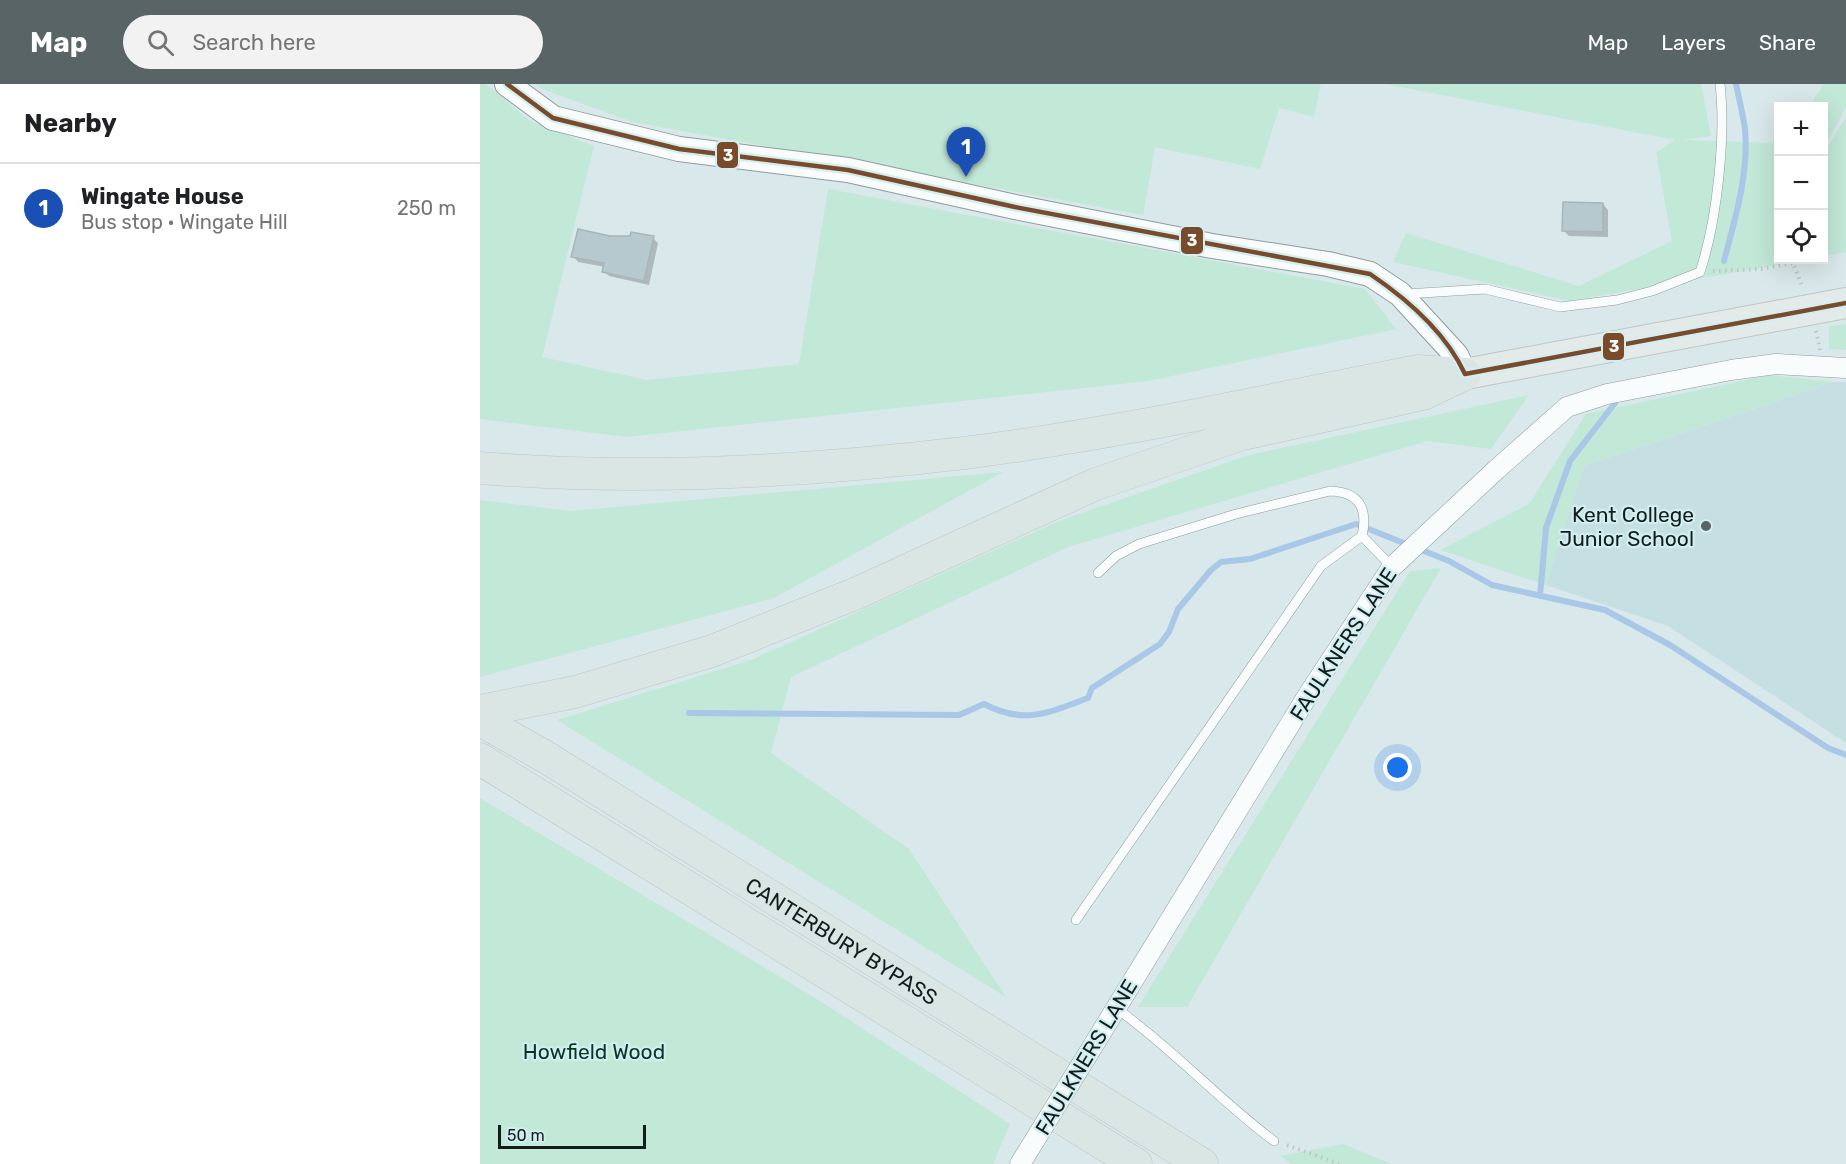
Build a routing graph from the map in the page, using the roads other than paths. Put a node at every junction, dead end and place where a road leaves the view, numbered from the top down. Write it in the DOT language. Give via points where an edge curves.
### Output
graph roads {
  1 [pos="507,84"];
  2 [pos="1720,84"];
  3 [pos="1401,294"];
  4 [pos="1846,303"];
  5 [pos="1846,368"];
  6 [pos="1465,374"];
  7 [pos="480,468"];
  8 [pos="1362,535"];
  9 [pos="1397,562"];
  10 [pos="1098,573"];
  11 [pos="480,711"];
  12 [pos="480,720"];
  13 [pos="490,764"];
  14 [pos="1076,920"];
  15 [pos="1116,1008"];
  16 [pos="1274,1141"];
  17 [pos="1020,1164"];
  18 [pos="1136,1164"];
  19 [pos="1202,1164"];
  1 -- 3 [label="street" via="553,118 668,146 848,170 1189,241 1328,264 1370,274"];
  2 -- 3 [label="lane" via="1719,156 1700,272 1617,300 1560,307 1485,289"];
  3 -- 6 [label="street" via="1456,355"];
  4 -- 6 [label="main road"];
  5 -- 9 [label="street, FAULKNERS LANE" via="1776,364 1731,370 1607,394 1567,407"];
  6 -- 7 [label="highway" via="1418,371 1122,428 896,460 687,474"];
  6 -- 11 [label="highway" via="1423,394 1239,435 1096,484 857,593 712,651 594,687"];
  8 -- 9 [label="lane"];
  8 -- 10 [label="lane" via="1364,514 1354,498 1330,491 1139,544 1116,556"];
  8 -- 14 [label="lane" via="1321,566"];
  9 -- 15 [label="street, FAULKNERS LANE" via="1308,695"];
  12 -- 19 [label="highway, CANTERBURY BYPASS"];
  13 -- 18 [label="highway, CANTERBURY BYPASS"];
  15 -- 16 [label="lane"];
  15 -- 17 [label="street, FAULKNERS LANE, bridge"];
}
